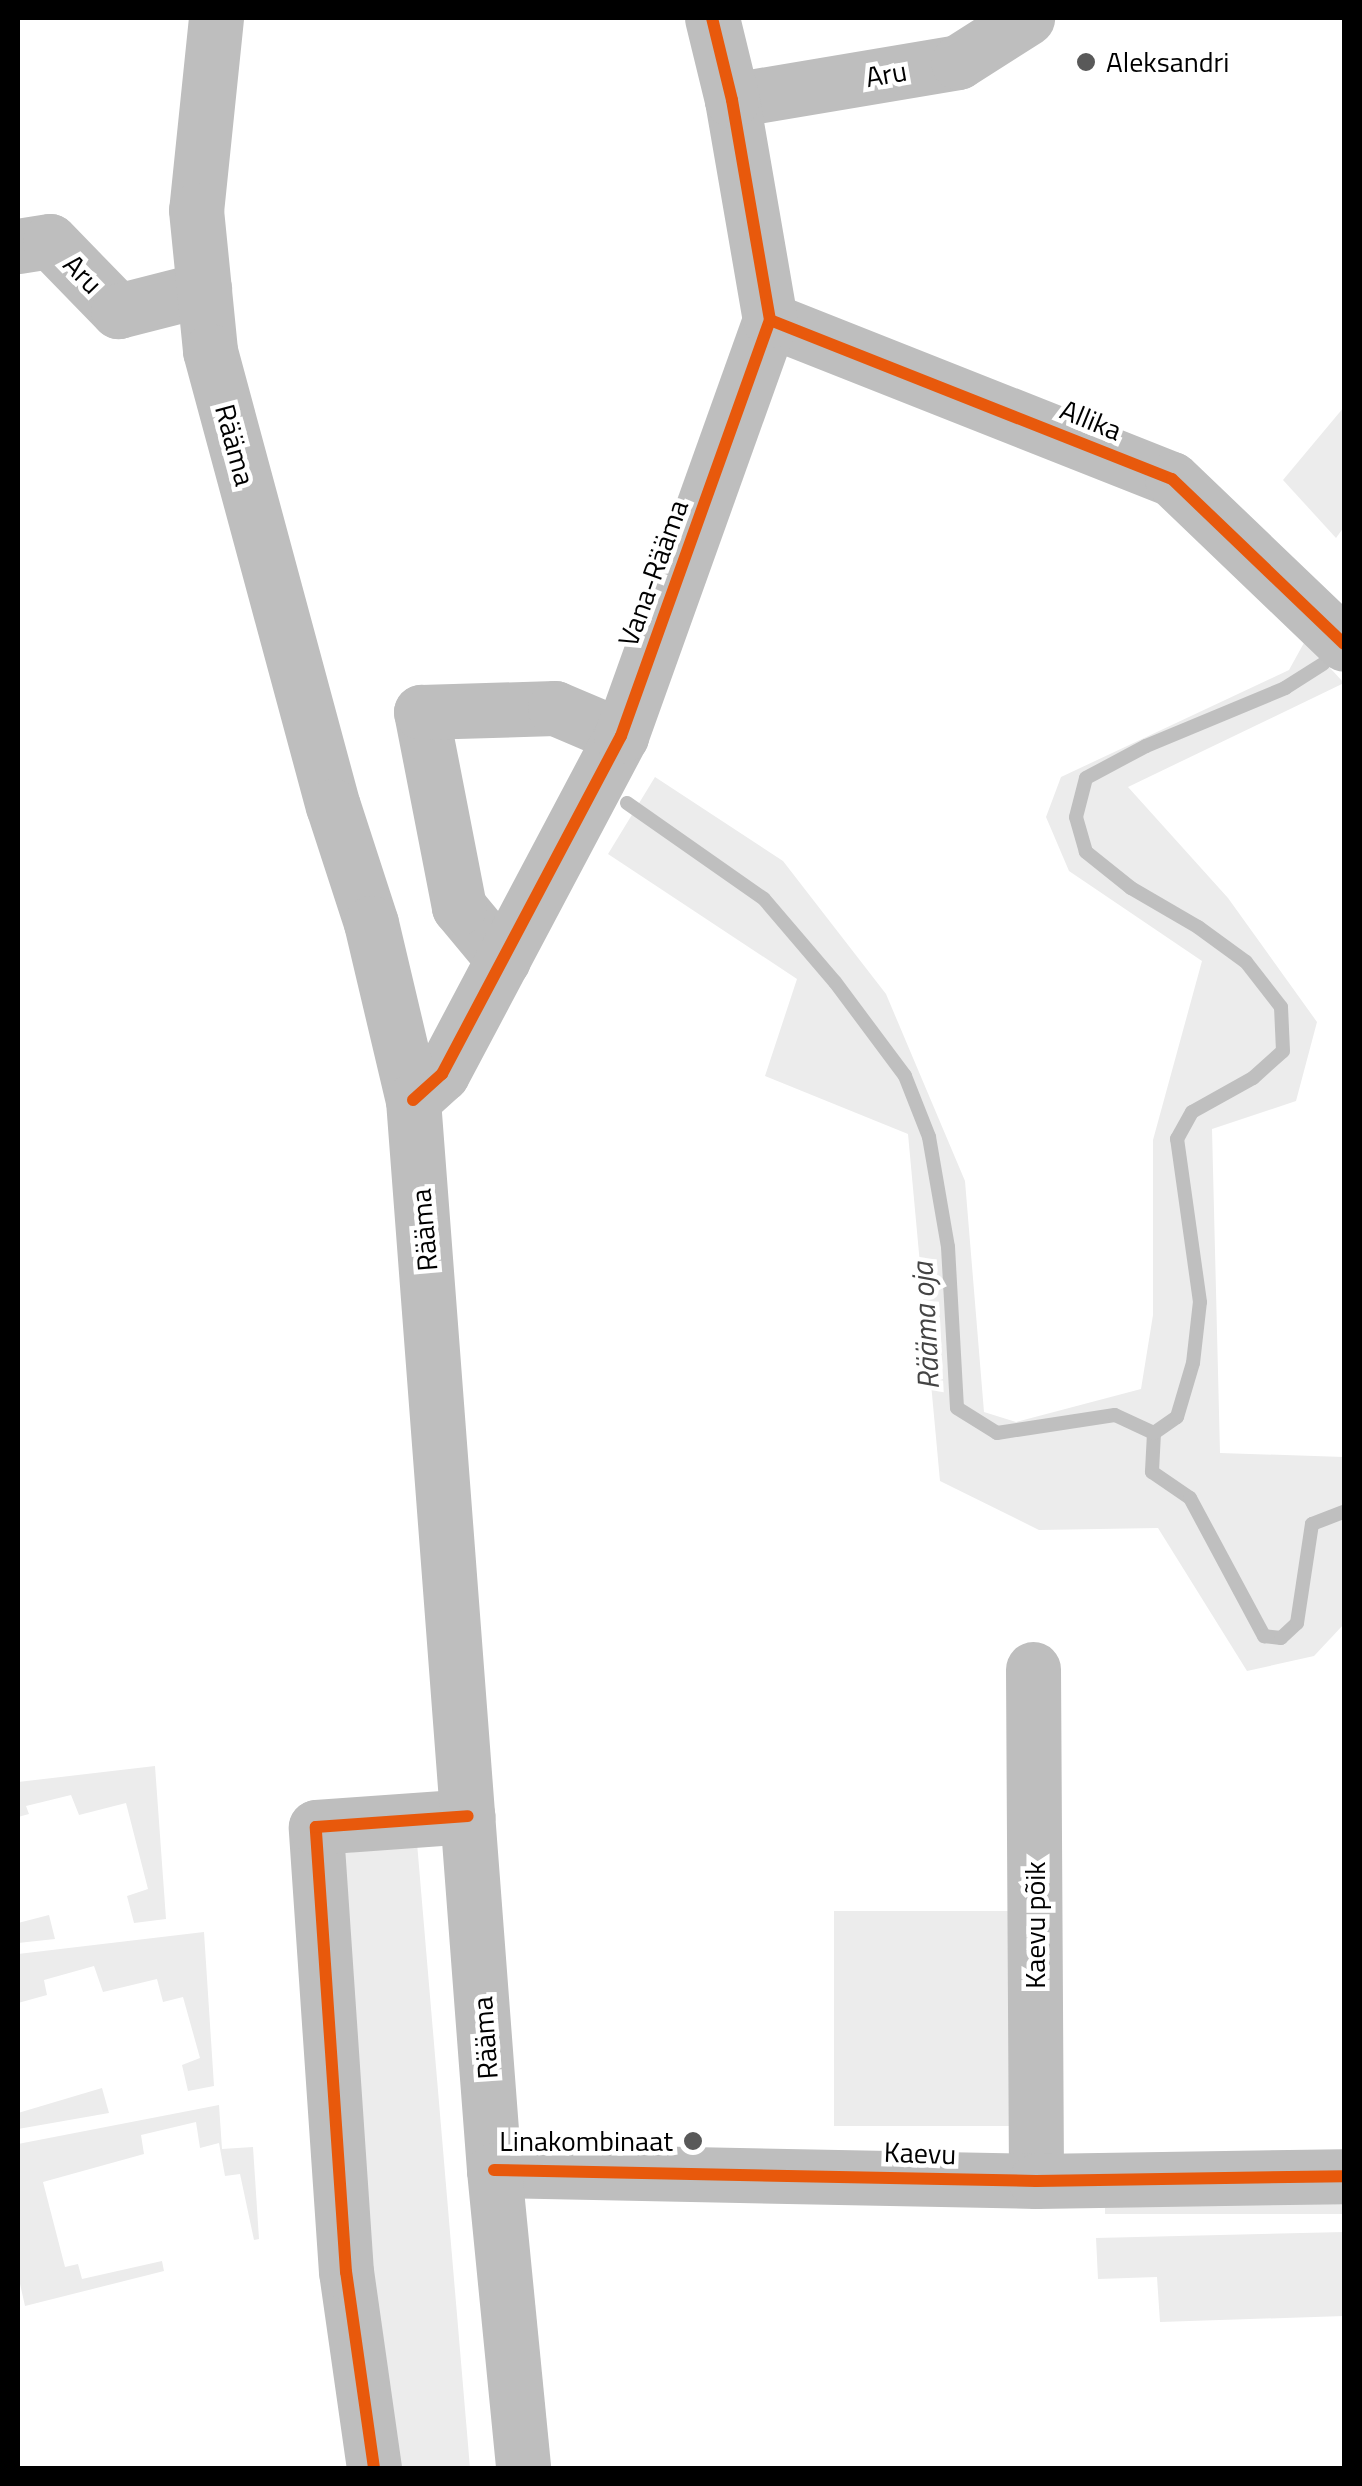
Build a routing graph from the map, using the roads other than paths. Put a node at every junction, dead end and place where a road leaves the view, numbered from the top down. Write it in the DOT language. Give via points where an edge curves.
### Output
graph roads {
  1 [pos="216,18"];
  2 [pos="712,18"];
  3 [pos="1027,18"];
  4 [pos="732,100"];
  5 [pos="18,246"];
  6 [pos="204,289"];
  7 [pos="770,320"];
  8 [pos="1344,644"];
  9 [pos="621,736"];
  10 [pos="503,960"];
  11 [pos="413,1100"];
  12 [pos="1033,1669"];
  13 [pos="468,1816"];
  14 [pos="494,2170"];
  15 [pos="1344,2176"];
  16 [pos="1036,2181"];
  17 [pos="374,2468"];
  18 [pos="523,2468"];
  1 -- 6 [label="street, Rääma" via="196,210"];
  2 -- 4 [label="street, Vana-Rääma"];
  3 -- 4 [label="street, Aru" via="958,62"];
  4 -- 7 [label="street, Vana-Rääma"];
  5 -- 6 [label="street, Aru" via="50,241 120,326"];
  6 -- 11 [label="street, Rääma" via="210,351 371,923"];
  7 -- 8 [label="street, Allika" via="1172,480"];
  7 -- 9 [label="street, Vana-Rääma"];
  9 -- 10 [label="street, Vana-Rääma"];
  9 -- 10 [label="street" via="555,708 421,712 459,907"];
  10 -- 11 [label="street, Vana-Rääma" via="442,1074"];
  11 -- 13 [label="street, Rääma"];
  12 -- 16 [label="street, Kaevu põik"];
  13 -- 14 [label="street, Rääma"];
  13 -- 17 [label="street" via="316,1828 346,2272"];
  14 -- 16 [label="street, Kaevu"];
  14 -- 18 [label="street, Rääma"];
  15 -- 16 [label="street, Kaevu"];
}
